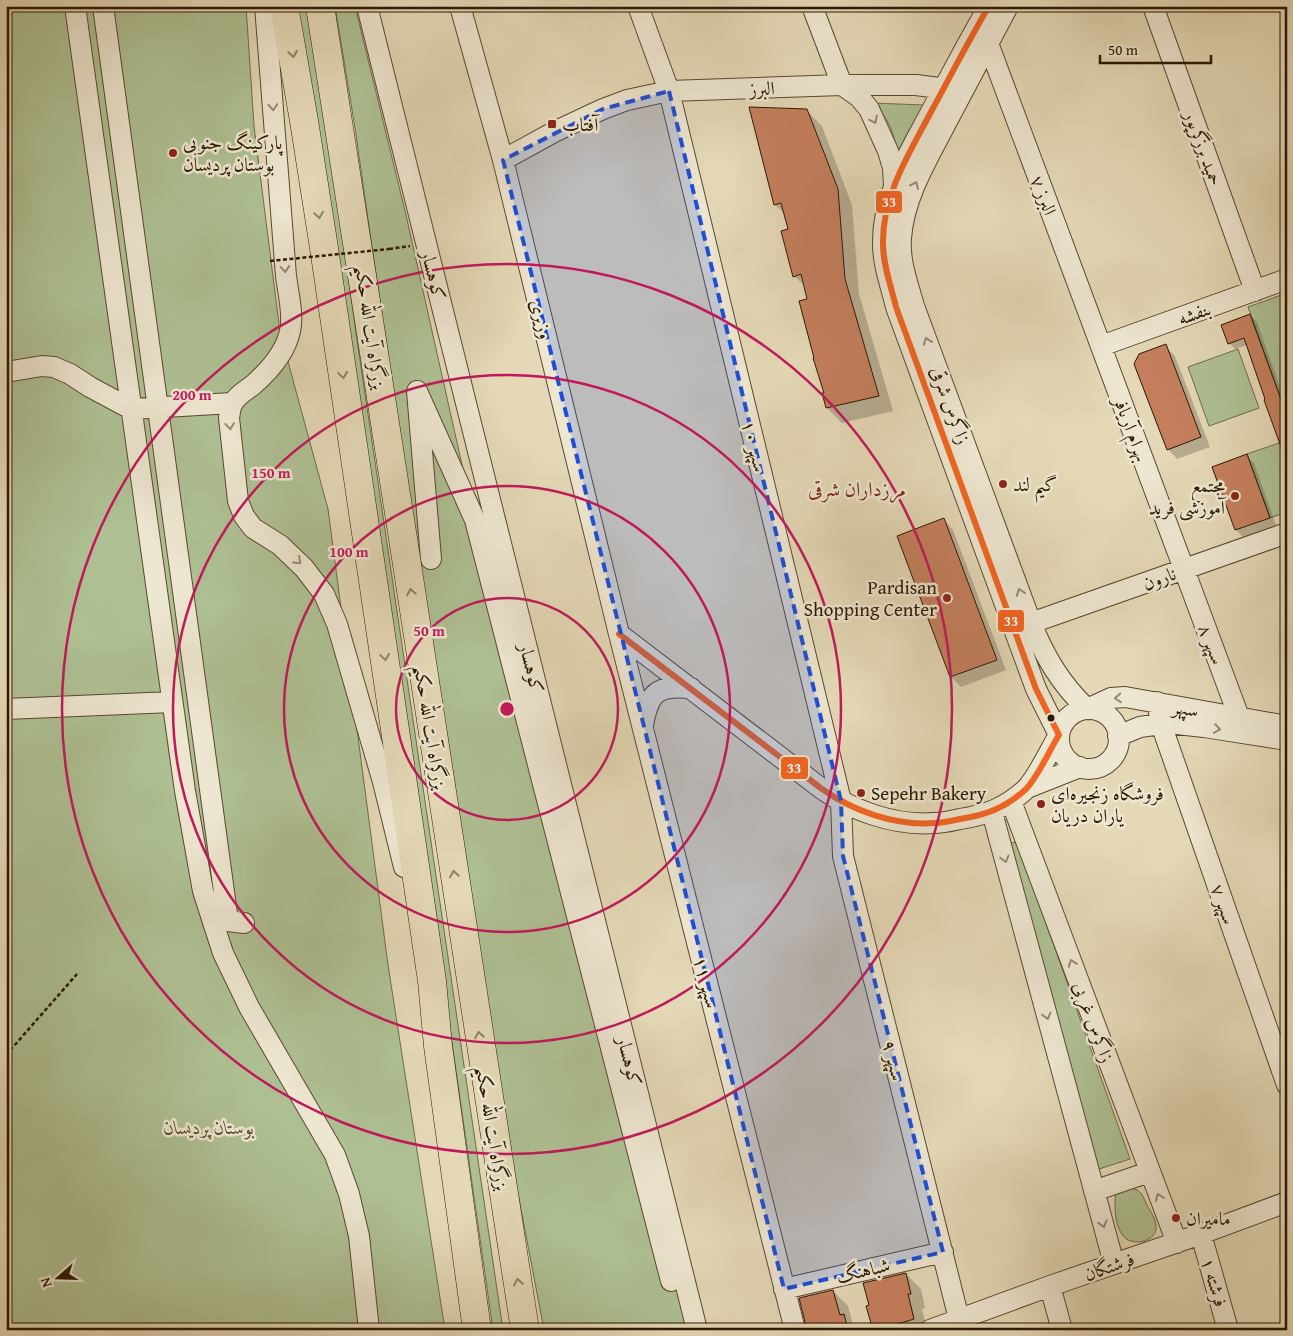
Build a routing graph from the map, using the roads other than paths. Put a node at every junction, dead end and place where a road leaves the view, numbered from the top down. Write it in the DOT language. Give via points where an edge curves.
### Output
graph roads {
  1 [pos="75,6"];
  2 [pos="103,6"];
  3 [pos="265,6"];
  4 [pos="284,6"];
  5 [pos="320,6"];
  6 [pos="367,6"];
  7 [pos="460,6"];
  8 [pos="638,6"];
  9 [pos="812,6"];
  10 [pos="989,6"];
  11 [pos="1008,6"];
  12 [pos="1153,6"];
  13 [pos="981,38"];
  14 [pos="842,85"];
  15 [pos="953,89"];
  16 [pos="668,91"];
  17 [pos="503,160"];
  18 [pos="894,186"];
  19 [pos="1287,279"];
  20 [pos="1255,291"];
  21 [pos="1101,346"];
  22 [pos="6,372"];
  23 [pos="232,403"];
  24 [pos="158,407"];
  25 [pos="131,409"];
  26 [pos="1287,533"];
  27 [pos="431,559"];
  28 [pos="1184,569"];
  29 [pos="1031,623"];
  30 [pos="619,634"];
  31 [pos="1057,674"];
  32 [pos="691,688"];
  33 [pos="1036,690"];
  34 [pos="172,702"];
  35 [pos="1157,702"];
  36 [pos="6,709"];
  37 [pos="1086,709"];
  38 [pos="1161,724"];
  39 [pos="1242,726"];
  40 [pos="1287,726"];
  41 [pos="642,727"];
  42 [pos="1059,735"];
  43 [pos="1118,736"];
  44 [pos="1287,740"];
  45 [pos="1080,767"];
  46 [pos="1027,788"];
  47 [pos="840,801"];
  48 [pos="1012,801"];
  49 [pos="992,812"];
  50 [pos="244,923"];
  51 [pos="432,981"];
  52 [pos="1287,1085"];
  53 [pos="1149,1172"];
  54 [pos="1094,1191"];
  55 [pos="1287,1202"];
  56 [pos="1201,1234"];
  57 [pos="1177,1242"];
  58 [pos="943,1252"];
  59 [pos="1114,1264"];
  60 [pos="1050,1286"];
  61 [pos="784,1289"];
  62 [pos="959,1318"];
  63 [pos="369,1330"];
  64 [pos="476,1330"];
  65 [pos="525,1330"];
  66 [pos="683,1330"];
  67 [pos="697,1330"];
  68 [pos="795,1330"];
  69 [pos="930,1330"];
  70 [pos="1062,1330"];
  71 [pos="1228,1330"];
  1 -- 25 [label="street"];
  2 -- 24 [label="street"];
  3 -- 23 [label="street, one-way" via="285,268 292,320 282,352 268,370"];
  4 -- 51 [label="highway, بزرگراه آیت الله حکیم, one-way" via="326,257"];
  65 -- 5 [label="highway, بزرگراه آیت الله حکیم, one-way"];
  6 -- 67 [label="street, کوهسار"];
  7 -- 17 [label="street, وزیری"];
  8 -- 16 [label="street, سپهر ۱۰"];
  9 -- 14 [label="street"];
  10 -- 13 [label="street"];
  11 -- 13 [label="street"];
  12 -- 20 [label="street, حمید برزگرپور"];
  13 -- 15 [label="street"];
  13 -- 21 [label="street, البرز ۷"];
  14 -- 15 [label="street, البرز" via="916,85"];
  14 -- 16 [label="street, البرز"];
  14 -- 18 [label="street, one-way" via="869,109 894,168"];
  15 -- 18 [label="street, زاگرس شرقی" via="910,153"];
  29 -- 15 [label="street, زاگرس شرقی, one-way" via="914,306 901,254 902,227 910,198"];
  16 -- 17 [label="street, البرز" via="603,109"];
  16 -- 47 [label="street, سپهر ۱۰"];
  17 -- 30 [label="street, وزیری"];
  18 -- 33 [label="street, زاگرس شرقی" via="883,243 884,261 896,307"];
  19 -- 20 [label="street, بنفشه"];
  20 -- 21 [label="street, بنفشه"];
  21 -- 28 [label="street, بهرام آریافر"];
  22 -- 25 [label="street" via="54,367"];
  23 -- 24 [label="street"];
  23 -- 51 [label="street, one-way" via="229,418 240,509 253,528 280,545 304,568 324,594 337,624 383,782"];
  24 -- 25 [label="street"];
  24 -- 50 [label="street" via="228,921"];
  25 -- 34 [label="street"];
  26 -- 28 [label="street, نارون"];
  27 -- 66 [label="street" via="417,392 475,520"];
  28 -- 29 [label="street, نارون"];
  28 -- 39 [label="street, سپهر ۸"];
  29 -- 31 [label="street, زاگرس شرقی"];
  30 -- 32 [label="street"];
  30 -- 41 [label="street, سپهر ۱۱"];
  31 -- 33 [label="street" via="1060,691 1057,697 1046,698"];
  31 -- 37 [label="street, زاگرس شرقی"];
  32 -- 41 [label="street" via="665,689 655,694 649,701"];
  32 -- 47 [label="street"];
  33 -- 42 [label="street, زاگرس شرقی"];
  34 -- 36 [label="street"];
  34 -- 63 [label="street" via="203,891 223,954 249,1007 340,1170 360,1236"];
  35 -- 37 [label="street, سپهر, one-way" via="1111,698"];
  35 -- 38 [label="street, سپهر ۷"];
  35 -- 39 [label="street, سپهر"];
  37 -- 42 [label="street" via="1068,717"];
  37 -- 43 [label="street" via="1095,709 1109,717"];
  38 -- 39 [label="street, سپهر, one-way"];
  38 -- 43 [label="street, سپهر"];
  38 -- 52 [label="street, سپهر ۷"];
  39 -- 40 [label="street, سپهر"];
  39 -- 44 [label="street, سپهر"];
  41 -- 61 [label="street, سپهر ۱۱"];
  42 -- 45 [label="street" via="1064,755"];
  42 -- 46 [label="street"];
  43 -- 45 [label="street" via="1119,743 1109,761 1096,768"];
  45 -- 46 [label="street"];
  46 -- 48 [label="street"];
  47 -- 49 [label="street" via="902,822 948,821"];
  47 -- 58 [label="street, سپهر ۹" via="843,856"];
  48 -- 49 [label="street"];
  53 -- 48 [label="street, زاگرس غربی, one-way"];
  49 -- 54 [label="street, one-way"];
  51 -- 64 [label="highway, بزرگراه آیت الله حکیم"];
  53 -- 54 [label="street"];
  57 -- 53 [label="street, زاگرس غربی, one-way"];
  54 -- 59 [label="street, one-way"];
  55 -- 56 [label="street, فرشتگان"];
  56 -- 57 [label="street, فرشتگان"];
  56 -- 71 [label="street, فرشته ۱"];
  57 -- 59 [label="street, فرشتگان"];
  58 -- 61 [label="street, شباهنگ"];
  58 -- 62 [label="street, سپهر ۹"];
  59 -- 60 [label="street, فرشتگان"];
  60 -- 62 [label="street, فرشتگان"];
  60 -- 70 [label="street"];
  61 -- 68 [label="street, سپهر ۱۱"];
  62 -- 69 [label="street, فرشتگان"];
}
